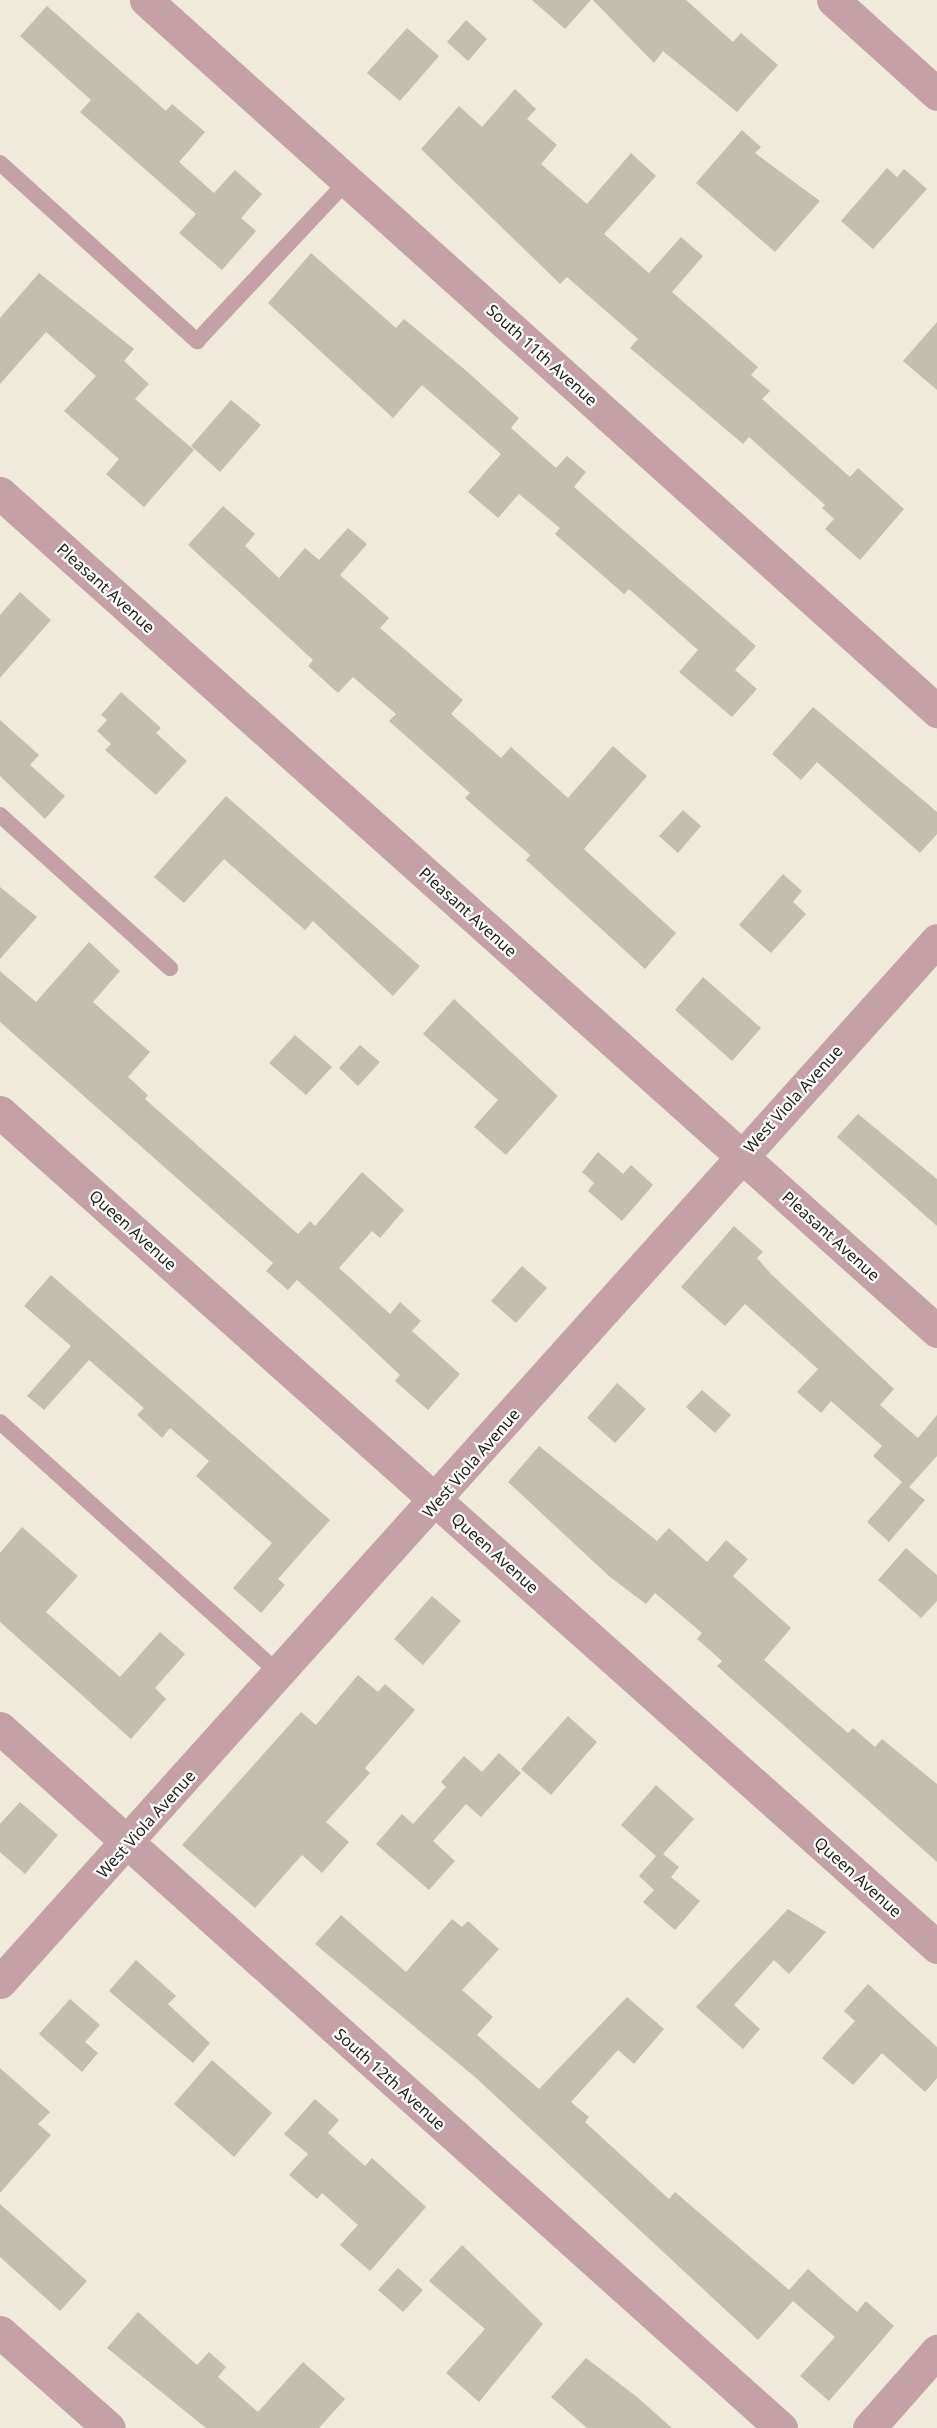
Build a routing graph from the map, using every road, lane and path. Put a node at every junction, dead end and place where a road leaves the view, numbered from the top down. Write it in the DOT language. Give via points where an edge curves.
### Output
graph roads {
  1 [pos="146,0"];
  2 [pos="834,0"];
  3 [pos="937,94"];
  4 [pos="0,163"];
  5 [pos="347,181"];
  6 [pos="0,493"];
  7 [pos="937,711"];
  8 [pos="0,815"];
  9 [pos="937,940"];
  10 [pos="170,968"];
  11 [pos="0,1112"];
  12 [pos="741,1156"];
  13 [pos="937,1331"];
  14 [pos="0,1422"];
  15 [pos="437,1502"];
  16 [pos="281,1675"];
  17 [pos="0,1728"];
  18 [pos="128,1845"];
  19 [pos="937,1947"];
  20 [pos="0,1982"];
  21 [pos="0,2332"];
  22 [pos="937,2352"];
  23 [pos="109,2428"];
  24 [pos="781,2428"];
  25 [pos="869,2428"];
  1 -- 5 [label="street, South 11th Avenue"];
  2 -- 3 [label="street"];
  4 -- 5 [label="lane" via="197,341"];
  5 -- 7 [label="street, South 11th Avenue"];
  6 -- 12 [label="street, Pleasant Avenue"];
  8 -- 10 [label="lane"];
  9 -- 12 [label="street, West Viola Avenue"];
  11 -- 15 [label="street, Queen Avenue"];
  12 -- 13 [label="street, Pleasant Avenue"];
  12 -- 15 [label="street, West Viola Avenue"];
  14 -- 16 [label="lane"];
  15 -- 16 [label="street, West Viola Avenue"];
  15 -- 19 [label="street, Queen Avenue"];
  16 -- 18 [label="street, West Viola Avenue"];
  17 -- 18 [label="street, South 12th Avenue"];
  18 -- 20 [label="street, West Viola Avenue"];
  18 -- 24 [label="street, South 12th Avenue"];
  21 -- 23 [label="street"];
  22 -- 25 [label="street"];
}
